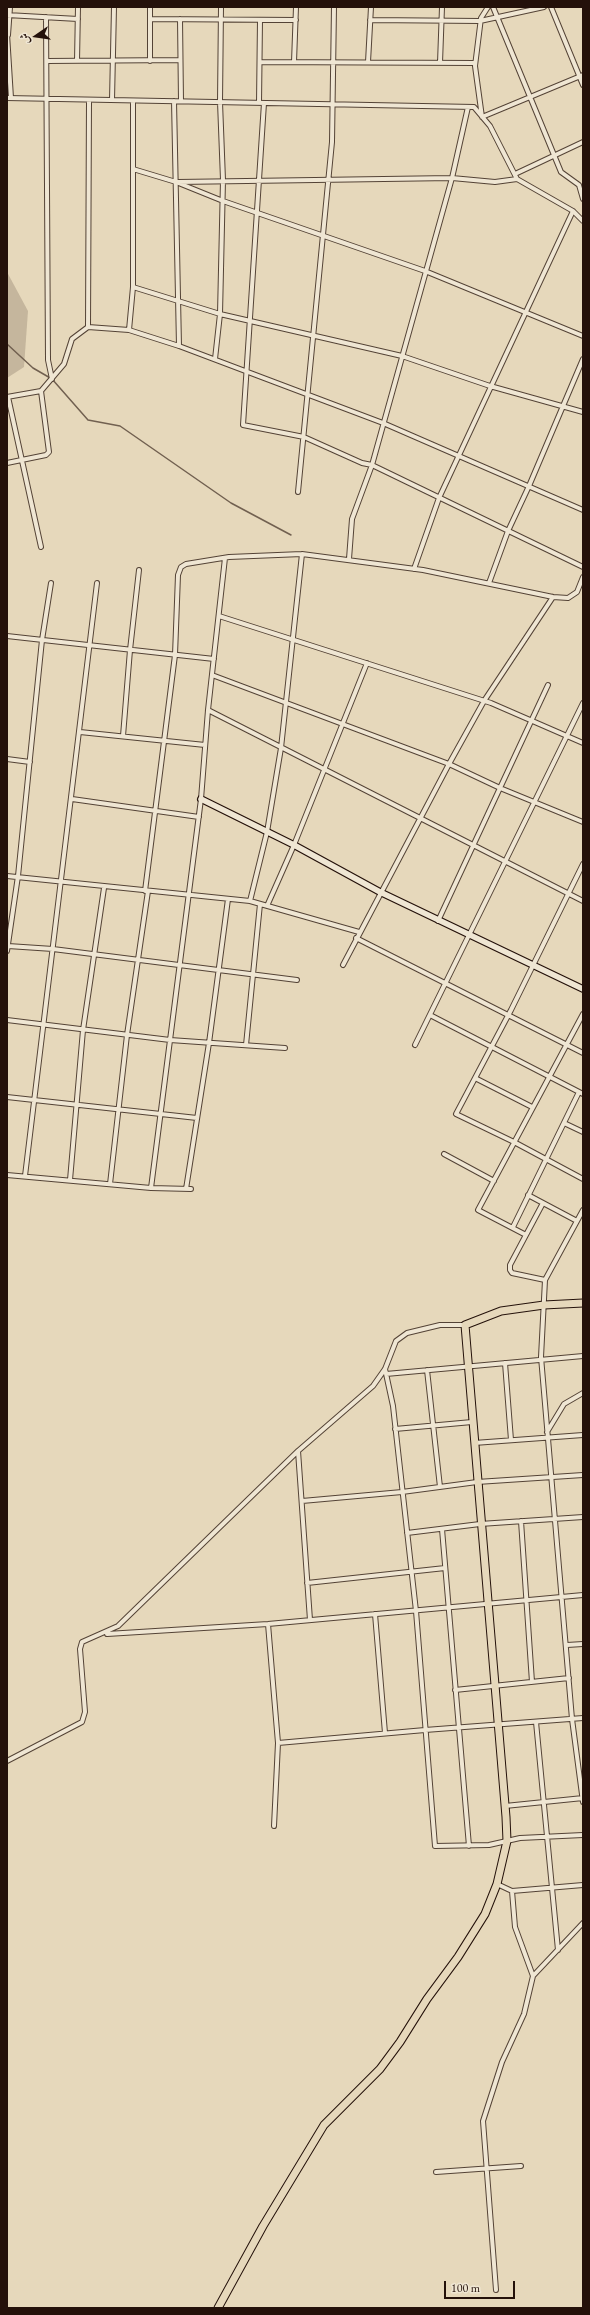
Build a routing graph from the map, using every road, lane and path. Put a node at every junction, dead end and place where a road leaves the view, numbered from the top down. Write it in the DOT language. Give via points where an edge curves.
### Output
graph roads {
  1 [pos="10,7"];
  2 [pos="78,7"];
  3 [pos="114,7"];
  4 [pos="150,7"];
  5 [pos="221,7"];
  6 [pos="296,7"];
  7 [pos="334,7"];
  8 [pos="370,7"];
  9 [pos="442,7"];
  10 [pos="488,7"];
  11 [pos="493,7"];
  12 [pos="544,7"];
  13 [pos="551,7"];
  14 [pos="8,15"];
  15 [pos="46,17"];
  16 [pos="498,18"];
  17 [pos="78,19"];
  18 [pos="150,19"];
  19 [pos="180,19"];
  20 [pos="221,19"];
  21 [pos="260,20"];
  22 [pos="296,20"];
  23 [pos="370,20"];
  24 [pos="442,21"];
  25 [pos="480,21"];
  26 [pos="7,35"];
  27 [pos="180,60"];
  28 [pos="77,61"];
  29 [pos="113,61"];
  30 [pos="150,61"];
  31 [pos="47,62"];
  32 [pos="260,62"];
  33 [pos="294,62"];
  34 [pos="333,62"];
  35 [pos="368,62"];
  36 [pos="440,63"];
  37 [pos="476,63"];
  38 [pos="581,76"];
  39 [pos="583,85"];
  40 [pos="529,97"];
  41 [pos="9,98"];
  42 [pos="47,99"];
  43 [pos="89,100"];
  44 [pos="112,100"];
  45 [pos="133,101"];
  46 [pos="174,101"];
  47 [pos="181,101"];
  48 [pos="220,102"];
  49 [pos="262,103"];
  50 [pos="333,104"];
  51 [pos="468,107"];
  52 [pos="482,117"];
  53 [pos="583,142"];
  54 [pos="553,155"];
  55 [pos="133,170"];
  56 [pos="515,174"];
  57 [pos="452,178"];
  58 [pos="517,179"];
  59 [pos="223,180"];
  60 [pos="259,180"];
  61 [pos="326,181"];
  62 [pos="176,182"];
  63 [pos="583,199"];
  64 [pos="223,201"];
  65 [pos="572,211"];
  66 [pos="257,212"];
  67 [pos="583,220"];
  68 [pos="322,235"];
  69 [pos="425,271"];
  70 [pos="133,287"];
  71 [pos="179,303"];
  72 [pos="524,313"];
  73 [pos="220,314"];
  74 [pos="251,320"];
  75 [pos="88,327"];
  76 [pos="129,330"];
  77 [pos="313,335"];
  78 [pos="583,336"];
  79 [pos="179,346"];
  80 [pos="402,356"];
  81 [pos="583,359"];
  82 [pos="215,360"];
  83 [pos="246,371"];
  84 [pos="52,379"];
  85 [pos="490,386"];
  86 [pos="41,391"];
  87 [pos="308,394"];
  88 [pos="7,397"];
  89 [pos="563,407"];
  90 [pos="583,412"];
  91 [pos="383,423"];
  92 [pos="304,436"];
  93 [pos="458,455"];
  94 [pos="22,460"];
  95 [pos="7,463"];
  96 [pos="372,465"];
  97 [pos="529,486"];
  98 [pos="298,492"];
  99 [pos="439,498"];
  100 [pos="583,510"];
  101 [pos="508,531"];
  102 [pos="41,547"];
  103 [pos="302,554"];
  104 [pos="225,558"];
  105 [pos="349,559"];
  106 [pos="583,567"];
  107 [pos="414,569"];
  108 [pos="139,570"];
  109 [pos="583,577"];
  110 [pos="51,583"];
  111 [pos="489,583"];
  112 [pos="96,584"];
  113 [pos="553,597"];
  114 [pos="219,616"];
  115 [pos="7,636"];
  116 [pos="292,638"];
  117 [pos="42,640"];
  118 [pos="90,646"];
  119 [pos="130,650"];
  120 [pos="174,655"];
  121 [pos="214,659"];
  122 [pos="367,663"];
  123 [pos="212,675"];
  124 [pos="548,685"];
  125 [pos="484,701"];
  126 [pos="286,702"];
  127 [pos="583,703"];
  128 [pos="208,710"];
  129 [pos="532,721"];
  130 [pos="342,724"];
  131 [pos="80,732"];
  132 [pos="123,736"];
  133 [pos="566,736"];
  134 [pos="163,741"];
  135 [pos="583,743"];
  136 [pos="205,746"];
  137 [pos="281,748"];
  138 [pos="7,759"];
  139 [pos="30,762"];
  140 [pos="449,764"];
  141 [pos="325,771"];
  142 [pos="500,788"];
  143 [pos="201,798"];
  144 [pos="72,799"];
  145 [pos="536,802"];
  146 [pos="154,811"];
  147 [pos="199,816"];
  148 [pos="421,819"];
  149 [pos="583,822"];
  150 [pos="267,832"];
  151 [pos="294,845"];
  152 [pos="473,846"];
  153 [pos="506,861"];
  154 [pos="583,864"];
  155 [pos="7,876"];
  156 [pos="18,876"];
  157 [pos="61,880"];
  158 [pos="104,888"];
  159 [pos="146,891"];
  160 [pos="380,892"];
  161 [pos="568,894"];
  162 [pos="188,895"];
  163 [pos="228,899"];
  164 [pos="250,901"];
  165 [pos="583,901"];
  166 [pos="260,904"];
  167 [pos="267,906"];
  168 [pos="438,921"];
  169 [pos="359,932"];
  170 [pos="469,936"];
  171 [pos="356,938"];
  172 [pos="7,949"];
  173 [pos="53,949"];
  174 [pos="96,955"];
  175 [pos="138,961"];
  176 [pos="343,965"];
  177 [pos="533,966"];
  178 [pos="179,967"];
  179 [pos="218,971"];
  180 [pos="253,975"];
  181 [pos="297,980"];
  182 [pos="446,983"];
  183 [pos="583,989"];
  184 [pos="583,1014"];
  185 [pos="508,1015"];
  186 [pos="430,1016"];
  187 [pos="7,1020"];
  188 [pos="44,1026"];
  189 [pos="83,1030"];
  190 [pos="126,1035"];
  191 [pos="170,1040"];
  192 [pos="209,1043"];
  193 [pos="565,1044"];
  194 [pos="246,1046"];
  195 [pos="414,1046"];
  196 [pos="492,1047"];
  197 [pos="285,1048"];
  198 [pos="583,1053"];
  199 [pos="548,1076"];
  200 [pos="475,1078"];
  201 [pos="581,1093"];
  202 [pos="7,1097"];
  203 [pos="35,1100"];
  204 [pos="76,1104"];
  205 [pos="532,1107"];
  206 [pos="118,1108"];
  207 [pos="161,1113"];
  208 [pos="197,1118"];
  209 [pos="564,1123"];
  210 [pos="583,1132"];
  211 [pos="514,1142"];
  212 [pos="444,1154"];
  213 [pos="546,1159"];
  214 [pos="7,1175"];
  215 [pos="25,1176"];
  216 [pos="583,1179"];
  217 [pos="70,1180"];
  218 [pos="494,1181"];
  219 [pos="110,1184"];
  220 [pos="151,1188"];
  221 [pos="528,1195"];
  222 [pos="543,1203"];
  223 [pos="583,1210"];
  224 [pos="577,1221"];
  225 [pos="513,1228"];
  226 [pos="526,1235"];
  227 [pos="545,1280"];
  228 [pos="583,1303"];
  229 [pos="544,1305"];
  230 [pos="465,1325"];
  231 [pos="583,1356"];
  232 [pos="541,1359"];
  233 [pos="505,1363"];
  234 [pos="468,1366"];
  235 [pos="426,1370"];
  236 [pos="385,1371"];
  237 [pos="583,1394"];
  238 [pos="472,1422"];
  239 [pos="433,1426"];
  240 [pos="396,1429"];
  241 [pos="547,1435"];
  242 [pos="583,1435"];
  243 [pos="511,1440"];
  244 [pos="474,1443"];
  245 [pos="298,1451"];
  246 [pos="583,1475"];
  247 [pos="551,1478"];
  248 [pos="477,1482"];
  249 [pos="440,1487"];
  250 [pos="402,1492"];
  251 [pos="302,1501"];
  252 [pos="583,1517"];
  253 [pos="555,1519"];
  254 [pos="521,1521"];
  255 [pos="480,1524"];
  256 [pos="442,1529"];
  257 [pos="407,1533"];
  258 [pos="445,1568"];
  259 [pos="411,1572"];
  260 [pos="308,1583"];
  261 [pos="583,1595"];
  262 [pos="563,1596"];
  263 [pos="526,1600"];
  264 [pos="488,1604"];
  265 [pos="448,1608"];
  266 [pos="416,1611"];
  267 [pos="375,1614"];
  268 [pos="310,1620"];
  269 [pos="268,1624"];
  270 [pos="103,1635"];
  271 [pos="583,1644"];
  272 [pos="567,1645"];
  273 [pos="569,1678"];
  274 [pos="532,1682"];
  275 [pos="495,1686"];
  276 [pos="455,1690"];
  277 [pos="583,1718"];
  278 [pos="572,1719"];
  279 [pos="536,1722"];
  280 [pos="498,1725"];
  281 [pos="459,1728"];
  282 [pos="425,1730"];
  283 [pos="385,1733"];
  284 [pos="278,1743"];
  285 [pos="577,1758"];
  286 [pos="583,1758"];
  287 [pos="7,1761"];
  288 [pos="583,1798"];
  289 [pos="544,1802"];
  290 [pos="583,1802"];
  291 [pos="505,1806"];
  292 [pos="274,1826"];
  293 [pos="583,1835"];
  294 [pos="547,1837"];
  295 [pos="507,1841"];
  296 [pos="469,1846"];
  297 [pos="497,1884"];
  298 [pos="583,1885"];
  299 [pos="552,1887"];
  300 [pos="512,1890"];
  301 [pos="583,1923"];
  302 [pos="558,1950"];
  303 [pos="532,1976"];
  304 [pos="521,2166"];
  305 [pos="486,2168"];
  306 [pos="436,2172"];
  307 [pos="496,2290"];
  308 [pos="218,2308"];
  1 -- 14 [label="street"];
  2 -- 17 [label="street"];
  3 -- 29 [label="street"];
  4 -- 18 [label="street"];
  5 -- 20 [label="street"];
  6 -- 22 [label="street"];
  7 -- 34 [label="street"];
  8 -- 23 [label="street"];
  9 -- 24 [label="street"];
  10 -- 25 [label="street"];
  11 -- 16 [label="street"];
  12 -- 16 [label="street"];
  13 -- 38 [label="street"];
  14 -- 15 [label="street"];
  14 -- 26 [label="street"];
  15 -- 17 [label="street"];
  15 -- 31 [label="street"];
  16 -- 25 [label="street"];
  16 -- 40 [label="street"];
  17 -- 28 [label="street"];
  18 -- 19 [label="street"];
  18 -- 30 [label="street"];
  19 -- 20 [label="street"];
  19 -- 27 [label="street"];
  20 -- 21 [label="street"];
  20 -- 48 [label="street"];
  21 -- 22 [label="street"];
  21 -- 32 [label="street"];
  22 -- 33 [label="street"];
  23 -- 24 [label="street"];
  23 -- 35 [label="street"];
  24 -- 25 [label="street"];
  24 -- 36 [label="street"];
  25 -- 37 [label="street"];
  26 -- 41 [label="street"];
  27 -- 30 [label="street"];
  27 -- 47 [label="street"];
  28 -- 29 [label="street"];
  28 -- 31 [label="street"];
  29 -- 30 [label="street"];
  29 -- 44 [label="street"];
  31 -- 42 [label="street"];
  32 -- 33 [label="street"];
  32 -- 49 [label="street"];
  33 -- 34 [label="street"];
  34 -- 35 [label="street"];
  34 -- 50 [label="street"];
  35 -- 36 [label="street"];
  36 -- 37 [label="street"];
  37 -- 52 [label="street"];
  38 -- 39 [label="street"];
  38 -- 40 [label="street"];
  40 -- 52 [label="street"];
  40 -- 54 [label="street"];
  41 -- 42 [label="street"];
  42 -- 43 [label="street"];
  42 -- 84 [label="street" via="48,360"];
  43 -- 44 [label="street"];
  43 -- 75 [label="street"];
  44 -- 45 [label="street"];
  45 -- 46 [label="street"];
  45 -- 55 [label="street"];
  46 -- 47 [label="street"];
  46 -- 62 [label="street"];
  47 -- 48 [label="street"];
  48 -- 49 [label="street"];
  48 -- 59 [label="street"];
  49 -- 50 [label="street"];
  49 -- 60 [label="street"];
  50 -- 51 [label="street"];
  50 -- 61 [label="street" via="332,142"];
  51 -- 52 [label="street" via="474,107"];
  51 -- 57 [label="street"];
  52 -- 56 [label="street" via="490,126"];
  53 -- 54 [label="street"];
  54 -- 56 [label="street"];
  54 -- 63 [label="street" via="561,172 579,185"];
  55 -- 62 [label="street"];
  55 -- 70 [label="street"];
  56 -- 58 [label="street"];
  57 -- 58 [label="street" via="495,182"];
  57 -- 61 [label="street"];
  57 -- 69 [label="street"];
  58 -- 65 [label="street"];
  59 -- 60 [label="street"];
  59 -- 62 [label="street"];
  59 -- 64 [label="street"];
  60 -- 61 [label="street"];
  60 -- 66 [label="street"];
  61 -- 68 [label="street"];
  62 -- 64 [label="street"];
  62 -- 71 [label="street"];
  64 -- 66 [label="street"];
  64 -- 73 [label="street"];
  65 -- 67 [label="street"];
  65 -- 72 [label="street"];
  66 -- 68 [label="street"];
  66 -- 74 [label="street"];
  68 -- 69 [label="street"];
  68 -- 77 [label="street"];
  69 -- 72 [label="street"];
  69 -- 80 [label="street"];
  70 -- 71 [label="street"];
  70 -- 76 [label="street"];
  71 -- 73 [label="street"];
  71 -- 79 [label="street"];
  72 -- 78 [label="street"];
  72 -- 85 [label="street"];
  73 -- 74 [label="street"];
  73 -- 82 [label="street"];
  74 -- 77 [label="street"];
  74 -- 83 [label="street"];
  75 -- 76 [label="street"];
  75 -- 84 [label="street" via="72,339 64,364"];
  76 -- 79 [label="street"];
  77 -- 80 [label="street"];
  77 -- 87 [label="street"];
  79 -- 82 [label="street"];
  80 -- 85 [label="street"];
  80 -- 91 [label="street"];
  81 -- 89 [label="street"];
  82 -- 83 [label="street"];
  83 -- 87 [label="street"];
  83 -- 92 [label="street" via="243,424"];
  84 -- 86 [label="street"];
  85 -- 89 [label="street"];
  85 -- 93 [label="street"];
  86 -- 88 [label="street"];
  86 -- 94 [label="street" via="49,452 46,455"];
  87 -- 91 [label="street"];
  87 -- 92 [label="street"];
  88 -- 94 [label="street"];
  89 -- 90 [label="street"];
  89 -- 97 [label="street"];
  91 -- 93 [label="street"];
  91 -- 96 [label="street"];
  92 -- 96 [label="street" via="362,463"];
  92 -- 98 [label="street"];
  93 -- 97 [label="street"];
  93 -- 99 [label="street"];
  94 -- 95 [label="street"];
  94 -- 102 [label="street"];
  96 -- 99 [label="street"];
  96 -- 105 [label="street" via="352,519"];
  97 -- 100 [label="street"];
  97 -- 101 [label="street"];
  99 -- 101 [label="street"];
  99 -- 107 [label="street"];
  101 -- 106 [label="street"];
  101 -- 111 [label="street"];
  103 -- 104 [label="street"];
  103 -- 105 [label="street"];
  103 -- 116 [label="street"];
  104 -- 114 [label="street"];
  104 -- 120 [label="street" via="181,567 178,575"];
  105 -- 107 [label="street"];
  107 -- 111 [label="street"];
  108 -- 119 [label="street"];
  109 -- 113 [label="street" via="577,592 568,598"];
  110 -- 117 [label="street"];
  111 -- 113 [label="street"];
  112 -- 118 [label="street"];
  113 -- 125 [label="street"];
  114 -- 116 [label="street"];
  114 -- 121 [label="street"];
  115 -- 117 [label="street"];
  116 -- 122 [label="street"];
  116 -- 126 [label="street"];
  117 -- 118 [label="street"];
  117 -- 139 [label="street"];
  118 -- 119 [label="street"];
  118 -- 131 [label="street"];
  119 -- 120 [label="street"];
  119 -- 132 [label="street"];
  120 -- 121 [label="street"];
  120 -- 134 [label="street"];
  121 -- 123 [label="street"];
  122 -- 125 [label="street"];
  122 -- 130 [label="street"];
  123 -- 126 [label="street"];
  123 -- 128 [label="street"];
  124 -- 129 [label="street"];
  125 -- 129 [label="street"];
  125 -- 140 [label="street"];
  126 -- 130 [label="street"];
  126 -- 137 [label="street"];
  127 -- 133 [label="street"];
  128 -- 136 [label="street"];
  128 -- 137 [label="street"];
  129 -- 133 [label="street"];
  129 -- 142 [label="street"];
  130 -- 140 [label="street"];
  130 -- 141 [label="street"];
  131 -- 132 [label="street"];
  131 -- 144 [label="street"];
  132 -- 134 [label="street"];
  133 -- 135 [label="street"];
  133 -- 145 [label="street"];
  134 -- 136 [label="street"];
  134 -- 146 [label="street"];
  136 -- 143 [label="street"];
  137 -- 141 [label="street"];
  137 -- 150 [label="street"];
  138 -- 139 [label="street"];
  139 -- 156 [label="street"];
  140 -- 142 [label="street"];
  140 -- 148 [label="street"];
  141 -- 148 [label="street"];
  141 -- 151 [label="street"];
  142 -- 145 [label="street"];
  142 -- 152 [label="street"];
  143 -- 147 [label="street"];
  143 -- 150 [label="street"];
  144 -- 146 [label="street"];
  144 -- 157 [label="street"];
  145 -- 149 [label="street"];
  145 -- 153 [label="street"];
  146 -- 147 [label="street"];
  146 -- 159 [label="street"];
  147 -- 162 [label="street"];
  148 -- 152 [label="street"];
  148 -- 160 [label="street"];
  150 -- 151 [label="street"];
  150 -- 164 [label="street"];
  151 -- 160 [label="street"];
  151 -- 167 [label="street"];
  152 -- 153 [label="street"];
  152 -- 168 [label="street"];
  153 -- 161 [label="street"];
  153 -- 170 [label="street"];
  154 -- 161 [label="street"];
  155 -- 156 [label="street"];
  156 -- 157 [label="street"];
  156 -- 172 [label="street"];
  157 -- 158 [label="street"];
  157 -- 173 [label="street"];
  158 -- 159 [label="street"];
  158 -- 174 [label="street"];
  159 -- 162 [label="street"];
  159 -- 175 [label="street"];
  160 -- 168 [label="street"];
  160 -- 169 [label="street"];
  161 -- 165 [label="street"];
  161 -- 177 [label="street"];
  162 -- 163 [label="street"];
  162 -- 178 [label="street"];
  163 -- 164 [label="street"];
  163 -- 179 [label="street"];
  164 -- 166 [label="street"];
  166 -- 167 [label="street"];
  166 -- 180 [label="street"];
  167 -- 169 [label="street"];
  168 -- 170 [label="street"];
  169 -- 171 [label="street"];
  170 -- 177 [label="street"];
  170 -- 182 [label="street"];
  171 -- 176 [label="street"];
  171 -- 182 [label="street"];
  172 -- 173 [label="street"];
  173 -- 174 [label="street"];
  173 -- 188 [label="street"];
  174 -- 175 [label="street"];
  174 -- 189 [label="street"];
  175 -- 178 [label="street"];
  175 -- 190 [label="street"];
  177 -- 183 [label="street"];
  177 -- 185 [label="street"];
  178 -- 179 [label="street"];
  178 -- 191 [label="street"];
  179 -- 180 [label="street"];
  179 -- 192 [label="street"];
  180 -- 181 [label="street"];
  180 -- 194 [label="street"];
  182 -- 185 [label="street"];
  182 -- 186 [label="street"];
  184 -- 193 [label="street"];
  185 -- 193 [label="street"];
  185 -- 196 [label="street"];
  186 -- 195 [label="street"];
  186 -- 196 [label="street"];
  187 -- 188 [label="street"];
  188 -- 189 [label="street"];
  188 -- 203 [label="street"];
  189 -- 190 [label="street"];
  189 -- 204 [label="street"];
  190 -- 191 [label="street"];
  190 -- 206 [label="street"];
  191 -- 192 [label="street"];
  191 -- 207 [label="street"];
  192 -- 194 [label="street"];
  192 -- 208 [label="street"];
  193 -- 198 [label="street"];
  193 -- 199 [label="street"];
  194 -- 197 [label="street"];
  196 -- 199 [label="street"];
  196 -- 200 [label="street"];
  199 -- 201 [label="street"];
  199 -- 205 [label="street"];
  200 -- 205 [label="street"];
  200 -- 211 [label="street" via="456,1114"];
  201 -- 209 [label="street"];
  202 -- 203 [label="street"];
  203 -- 204 [label="street"];
  203 -- 215 [label="street"];
  204 -- 206 [label="street"];
  204 -- 217 [label="street"];
  205 -- 211 [label="street"];
  206 -- 207 [label="street"];
  206 -- 219 [label="street"];
  207 -- 208 [label="street"];
  207 -- 220 [label="street"];
  208 -- 220 [label="street" via="189,1189"];
  209 -- 210 [label="street"];
  209 -- 213 [label="street"];
  211 -- 213 [label="street"];
  211 -- 218 [label="street"];
  212 -- 218 [label="street"];
  213 -- 216 [label="street"];
  213 -- 221 [label="street"];
  214 -- 215 [label="street"];
  215 -- 217 [label="street"];
  217 -- 219 [label="street"];
  218 -- 225 [label="street" via="478,1210"];
  219 -- 220 [label="street"];
  221 -- 222 [label="street"];
  221 -- 225 [label="street"];
  222 -- 224 [label="street"];
  222 -- 226 [label="street"];
  223 -- 224 [label="street"];
  224 -- 227 [label="street"];
  225 -- 226 [label="street"];
  226 -- 227 [label="street" via="510,1265 510,1270 512,1273"];
  227 -- 229 [label="street"];
  228 -- 229 [label="highway"];
  229 -- 230 [label="highway" via="501,1311"];
  229 -- 232 [label="street"];
  230 -- 234 [label="highway"];
  230 -- 236 [label="street" via="440,1325 407,1334 396,1341"];
  231 -- 232 [label="street"];
  232 -- 233 [label="street"];
  232 -- 241 [label="street"];
  233 -- 234 [label="street"];
  233 -- 243 [label="street"];
  234 -- 235 [label="street"];
  234 -- 238 [label="highway"];
  235 -- 236 [label="street"];
  235 -- 239 [label="street"];
  236 -- 240 [label="street"];
  236 -- 245 [label="street" via="373,1386"];
  237 -- 241 [label="street" via="564,1404"];
  238 -- 239 [label="street"];
  238 -- 244 [label="highway"];
  239 -- 240 [label="street"];
  239 -- 249 [label="street"];
  240 -- 250 [label="street"];
  241 -- 242 [label="street"];
  241 -- 243 [label="street"];
  241 -- 247 [label="street"];
  243 -- 244 [label="street"];
  244 -- 248 [label="highway"];
  245 -- 251 [label="street"];
  245 -- 270 [label="street" via="118,1626"];
  246 -- 247 [label="street"];
  247 -- 248 [label="street"];
  247 -- 253 [label="street"];
  248 -- 249 [label="street"];
  248 -- 255 [label="highway"];
  249 -- 250 [label="street"];
  250 -- 251 [label="street"];
  250 -- 257 [label="street"];
  251 -- 260 [label="street"];
  252 -- 253 [label="street"];
  253 -- 254 [label="street"];
  253 -- 262 [label="street"];
  254 -- 255 [label="street"];
  254 -- 263 [label="street"];
  255 -- 256 [label="street"];
  255 -- 264 [label="highway"];
  256 -- 257 [label="street"];
  256 -- 258 [label="street"];
  257 -- 259 [label="street"];
  258 -- 259 [label="street"];
  258 -- 265 [label="street"];
  259 -- 260 [label="street"];
  259 -- 266 [label="street"];
  260 -- 268 [label="street"];
  261 -- 262 [label="street"];
  262 -- 263 [label="street"];
  262 -- 272 [label="street"];
  263 -- 264 [label="street"];
  263 -- 274 [label="street"];
  264 -- 265 [label="street"];
  264 -- 275 [label="highway"];
  265 -- 266 [label="street"];
  265 -- 276 [label="street"];
  266 -- 267 [label="street"];
  266 -- 282 [label="street"];
  267 -- 268 [label="street"];
  267 -- 283 [label="street"];
  268 -- 269 [label="street"];
  269 -- 270 [label="street"];
  269 -- 284 [label="street"];
  270 -- 287 [label="street" via="86,1639 81,1644 85,1712 82,1722"];
  271 -- 272 [label="street"];
  272 -- 273 [label="street"];
  273 -- 274 [label="street"];
  273 -- 278 [label="street"];
  274 -- 275 [label="street"];
  275 -- 276 [label="street"];
  275 -- 280 [label="highway"];
  276 -- 281 [label="street"];
  277 -- 278 [label="street"];
  278 -- 279 [label="street"];
  278 -- 285 [label="street"];
  279 -- 280 [label="street"];
  279 -- 289 [label="street"];
  280 -- 281 [label="street"];
  280 -- 291 [label="highway"];
  281 -- 282 [label="street"];
  281 -- 296 [label="street"];
  282 -- 283 [label="street"];
  282 -- 296 [label="street" via="435,1846"];
  283 -- 284 [label="street"];
  284 -- 292 [label="street"];
  285 -- 286 [label="street"];
  285 -- 288 [label="street"];
  288 -- 289 [label="street"];
  288 -- 290 [label="street"];
  289 -- 291 [label="street"];
  289 -- 294 [label="street"];
  291 -- 295 [label="highway"];
  293 -- 294 [label="street"];
  294 -- 295 [label="street"];
  294 -- 299 [label="street"];
  295 -- 296 [label="street"];
  295 -- 297 [label="highway"];
  297 -- 300 [label="street"];
  297 -- 308 [label="highway" via="485,1914 400,2042 380,2069 321,2130 262,2226"];
  298 -- 299 [label="street"];
  299 -- 300 [label="street"];
  299 -- 302 [label="street"];
  300 -- 303 [label="street" via="515,1927"];
  301 -- 302 [label="street"];
  302 -- 303 [label="street"];
  303 -- 305 [label="street" via="524,2014 502,2062 483,2121"];
  304 -- 305 [label="street"];
  305 -- 306 [label="street"];
  305 -- 307 [label="street"];
}
